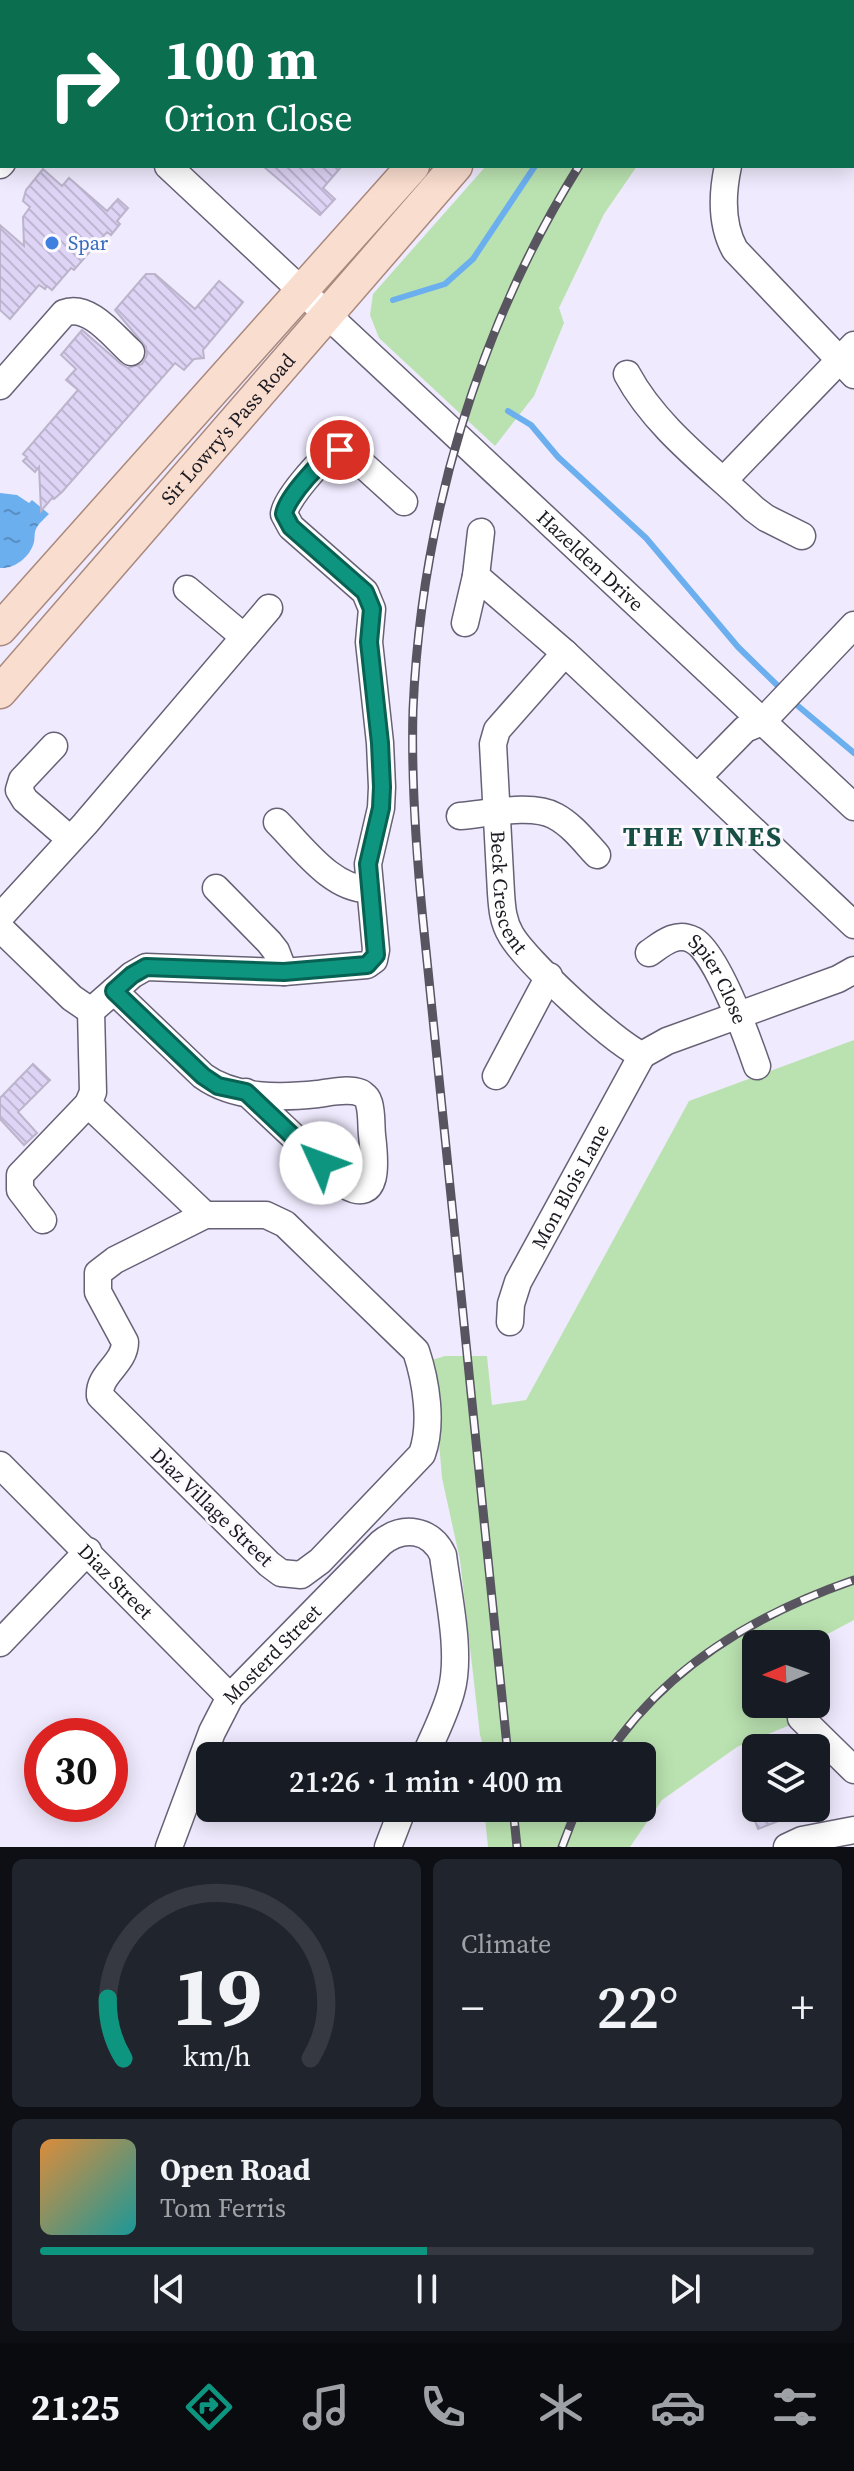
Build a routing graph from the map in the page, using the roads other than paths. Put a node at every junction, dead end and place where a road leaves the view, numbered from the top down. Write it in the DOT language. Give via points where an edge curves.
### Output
graph roads {
  1 [pos="170,168"];
  2 [pos="411,168"];
  3 [pos="454,168"];
  4 [pos="728,168"];
  5 [pos="302,291"];
  6 [pos="327,315"];
  7 [pos="131,352"];
  8 [pos="849,360"];
  9 [pos="627,374"];
  10 [pos="0,386"];
  11 [pos="724,480"];
  12 [pos="404,502"];
  13 [pos="481,532"];
  14 [pos="802,536"];
  15 [pos="476,576"];
  16 [pos="187,589"];
  17 [pos="269,608"];
  18 [pos="465,623"];
  19 [pos="854,625"];
  20 [pos="0,629"];
  21 [pos="244,637"];
  22 [pos="565,653"];
  23 [pos="0,692"];
  24 [pos="762,722"];
  25 [pos="54,746"];
  26 [pos="704,782"];
  27 [pos="854,807"];
  28 [pos="497,812"];
  29 [pos="460,816"];
  30 [pos="277,822"];
  31 [pos="70,839"];
  32 [pos="597,855"];
  33 [pos="216,888"];
  34 [pos="370,889"];
  35 [pos="0,917"];
  36 [pos="854,925"];
  37 [pos="0,928"];
  38 [pos="649,953"];
  39 [pos="854,970"];
  40 [pos="284,972"];
  41 [pos="549,976"];
  42 [pos="114,991"];
  43 [pos="91,1011"];
  44 [pos="738,1014"];
  45 [pos="642,1055"];
  46 [pos="757,1066"];
  47 [pos="496,1076"];
  48 [pos="246,1092"];
  49 [pos="88,1104"];
  50 [pos="205,1215"];
  51 [pos="43,1220"];
  52 [pos="510,1322"];
  53 [pos="0,1465"];
  54 [pos="88,1551"];
  55 [pos="0,1643"];
  56 [pos="230,1697"];
  57 [pos="801,1718"];
  58 [pos="431,1742"];
  59 [pos="854,1770"];
  60 [pos="398,1822"];
  61 [pos="854,1830"];
  62 [pos="169,1847"];
  63 [pos="388,1847"];
  64 [pos="787,1847"];
  1 -- 5 [label="street, Hazelden Drive"];
  2 -- 5 [label="main road, Sir Lowry's Pass Road"];
  3 -- 6 [label="main road, Sir Lowry's Pass Road"];
  4 -- 8 [label="street" via="725,230 735,250"];
  5 -- 6 [label="street, Hazelden Drive"];
  5 -- 20 [label="main road, Sir Lowry's Pass Road"];
  6 -- 23 [label="main road, Sir Lowry's Pass Road"];
  6 -- 24 [label="street, Hazelden Drive"];
  7 -- 10 [label="street" via="89,315 71,310"];
  8 -- 11 [label="street"];
  9 -- 11 [label="street" via="659,420"];
  11 -- 14 [label="street" via="766,518"];
  12 -- 34 [label="street" via="340,450 330,454 284,509 287,523 365,592 372,609 369,642 382,787 368,864"];
  13 -- 15 [label="street"];
  15 -- 18 [label="street"];
  15 -- 22 [label="street"];
  16 -- 21 [label="street"];
  17 -- 21 [label="street"];
  19 -- 24 [label="street"];
  21 -- 31 [label="street"];
  22 -- 26 [label="street"];
  22 -- 28 [label="street, Beck Crescent" via="497,730"];
  24 -- 26 [label="street" via="745,729"];
  24 -- 27 [label="street, Hazelden Drive"];
  25 -- 31 [label="street" via="19,790"];
  26 -- 36 [label="street"];
  28 -- 29 [label="street"];
  28 -- 32 [label="street" via="552,814"];
  28 -- 41 [label="street, Beck Crescent" via="502,914 523,951"];
  30 -- 34 [label="street" via="336,880"];
  31 -- 35 [label="street"];
  33 -- 40 [label="street" via="269,942"];
  34 -- 40 [label="street" via="376,950 371,963"];
  37 -- 43 [label="street"];
  38 -- 44 [label="street, Spier Close" via="675,937 694,940 715,965"];
  39 -- 44 [label="street"];
  40 -- 42 [label="street" via="154,966 138,971"];
  41 -- 45 [label="street, Beck Crescent" via="619,1041"];
  41 -- 47 [label="street"];
  42 -- 43 [label="street"];
  42 -- 48 [label="street" via="203,1076 218,1086"];
  43 -- 49 [label="street" via="93,1092"];
  44 -- 45 [label="street"];
  44 -- 46 [label="street, Spier Close"];
  45 -- 52 [label="street, Mon Blois Lane" via="518,1282"];
  48 -- 48 [label="street" via="282,1098 361,1093 369,1103 372,1182 362,1189 345,1185"];
  49 -- 50 [label="street"];
  49 -- 51 [label="street" via="20,1175 20,1190"];
  50 -- 50 [label="street, Diaz Village Street" via="276,1217 416,1351 421,1365 427,1424 422,1454 301,1575 281,1573 269,1564 100,1396 100,1384 122,1357 125,1342 98,1292 98,1273"];
  53 -- 54 [label="street, Diaz Street"];
  54 -- 55 [label="street"];
  54 -- 56 [label="street, Diaz Street"];
  56 -- 58 [label="street, Mosterd Street" via="388,1537 424,1534 443,1555 454,1675"];
  56 -- 62 [label="street, Mosterd Street"];
  57 -- 59 [label="street"];
  60 -- 63 [label="street"];
  61 -- 64 [label="street"];
}
